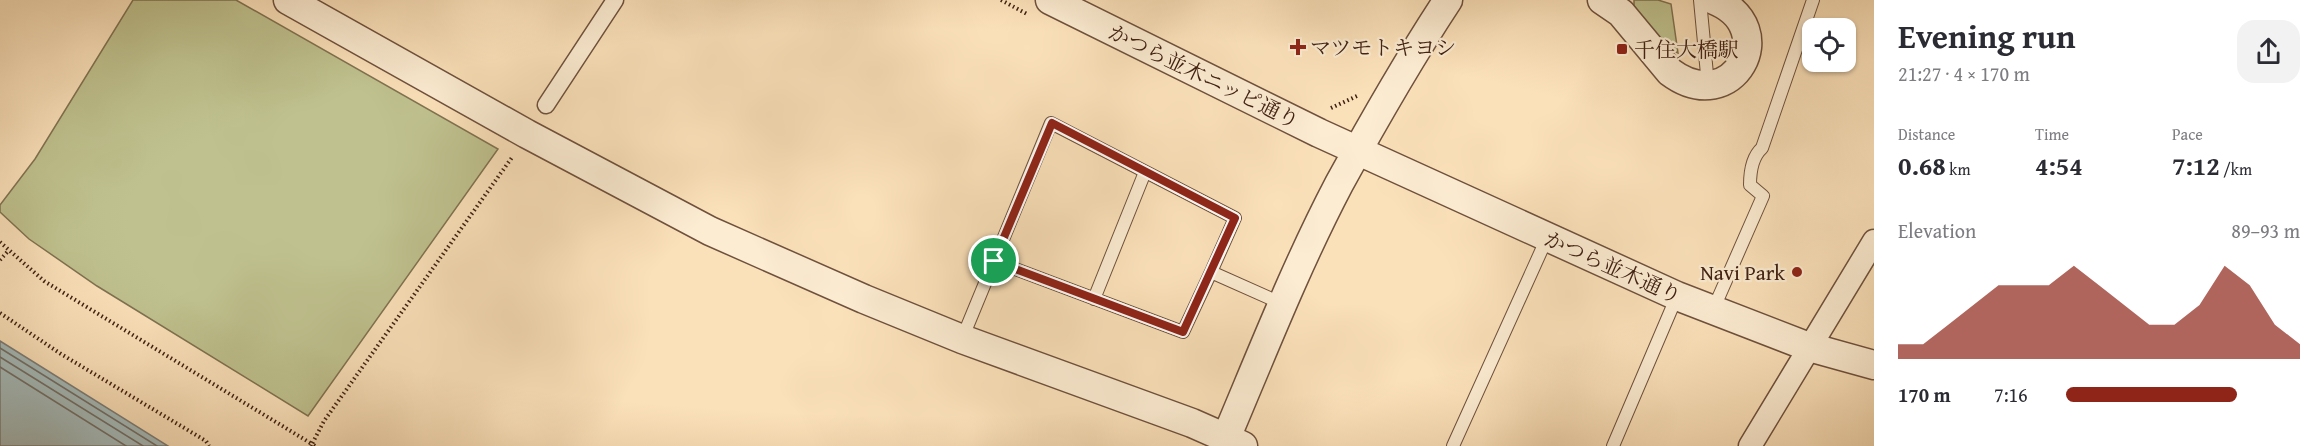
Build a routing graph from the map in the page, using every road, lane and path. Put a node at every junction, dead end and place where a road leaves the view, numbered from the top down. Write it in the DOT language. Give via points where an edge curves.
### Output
graph roads {
  1 [pos="288,0"];
  2 [pos="615,0"];
  3 [pos="1001,0"];
  4 [pos="1448,0"];
  5 [pos="1602,0"];
  6 [pos="1700,0"];
  7 [pos="1714,0"];
  8 [pos="1813,0"];
  9 [pos="1040,8"];
  10 [pos="1708,85"];
  11 [pos="1360,94"];
  12 [pos="1321,102"];
  13 [pos="546,105"];
  14 [pos="1359,151"];
  15 [pos="512,156"];
  16 [pos="1145,172"];
  17 [pos="1547,238"];
  18 [pos="1874,241"];
  19 [pos="0,242"];
  20 [pos="9,250"];
  21 [pos="0,260"];
  22 [pos="994,261"];
  23 [pos="1211,272"];
  24 [pos="1677,296"];
  25 [pos="1094,299"];
  26 [pos="1284,304"];
  27 [pos="1712,311"];
  28 [pos="0,313"];
  29 [pos="962,339"];
  30 [pos="1809,347"];
  31 [pos="1874,365"];
  32 [pos="1232,443"];
  33 [pos="313,445"];
  34 [pos="209,446"];
  35 [pos="1453,446"];
  36 [pos="1613,446"];
  37 [pos="1750,446"];
  1 -- 29 [label="street" via="517,129 710,231"];
  2 -- 13 [label="street"];
  3 -- 9 [label="path"];
  4 -- 14 [label="street"];
  5 -- 10 [label="street" via="1621,13 1670,72 1694,84"];
  6 -- 10 [label="lane"];
  7 -- 10 [label="street" via="1734,11 1746,32 1746,59 1730,80"];
  8 -- 27 [label="lane" via="1750,174 1750,185 1763,196"];
  9 -- 14 [label="street, かつら並木ニッピ通り"];
  11 -- 12 [label="path" via="1332,108"];
  14 -- 17 [label="street, かつら並木通り"];
  14 -- 26 [label="street" via="1324,215"];
  15 -- 33 [label="path" via="324,421"];
  16 -- 22 [label="lane" via="1052,123"];
  16 -- 23 [label="lane" via="1235,218"];
  16 -- 25 [label="lane"];
  17 -- 24 [label="street, かつら並木通り"];
  17 -- 35 [label="lane"];
  18 -- 30 [label="street"];
  19 -- 20 [label="path"];
  20 -- 21 [label="path"];
  20 -- 33 [label="path" via="44,281"];
  22 -- 25 [label="lane"];
  22 -- 29 [label="lane"];
  23 -- 25 [label="lane" via="1183,332"];
  23 -- 26 [label="lane"];
  24 -- 27 [label="street, かつら並木通り"];
  24 -- 36 [label="lane"];
  26 -- 32 [label="street"];
  27 -- 30 [label="street, かつら並木通り"];
  28 -- 34 [label="path"];
  29 -- 32 [label="street" via="1192,423"];
  30 -- 31 [label="street, かつら並木通り"];
  30 -- 37 [label="street"];
}
